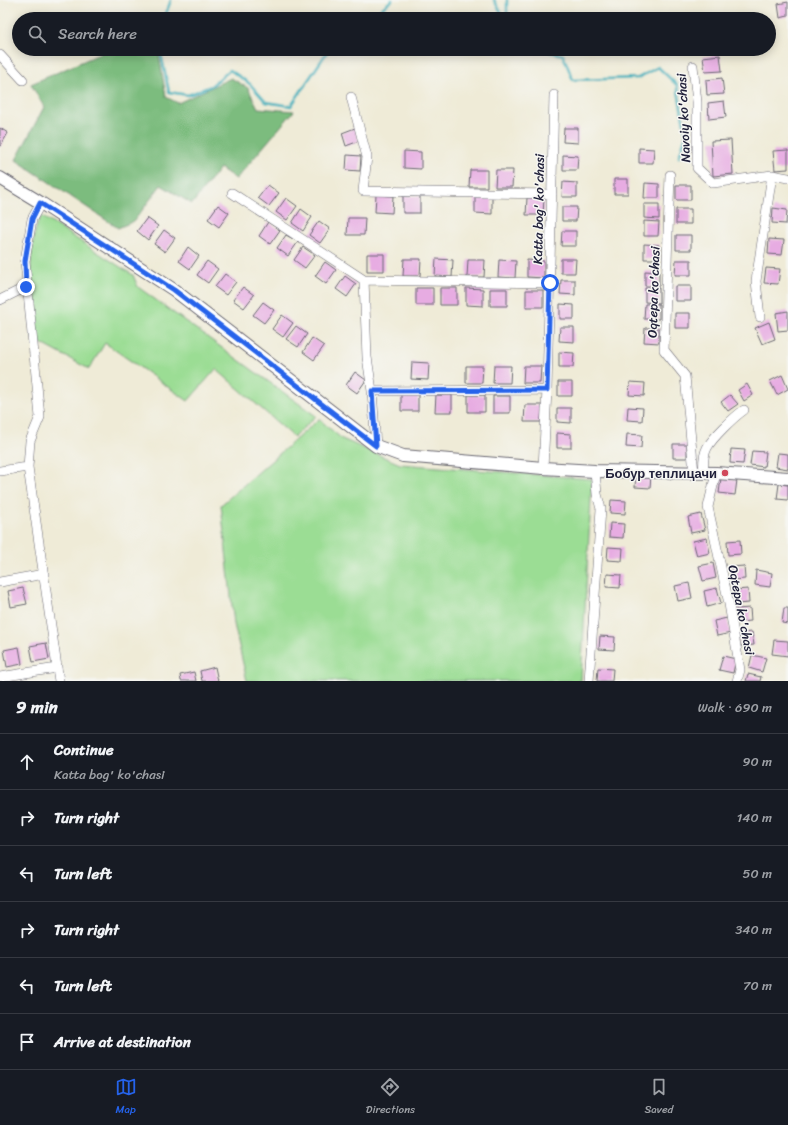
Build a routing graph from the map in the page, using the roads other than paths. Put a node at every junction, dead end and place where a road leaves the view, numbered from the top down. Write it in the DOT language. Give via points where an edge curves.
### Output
graph roads {
  1 [pos="0,55"];
  2 [pos="693,66"];
  3 [pos="23,80"];
  4 [pos="554,95"];
  5 [pos="351,97"];
  6 [pos="670,175"];
  7 [pos="772,175"];
  8 [pos="0,178"];
  9 [pos="788,178"];
  10 [pos="232,193"];
  11 [pos="552,194"];
  12 [pos="40,203"];
  13 [pos="364,280"];
  14 [pos="550,283"];
  15 [pos="26,287"];
  16 [pos="0,300"];
  17 [pos="760,318"];
  18 [pos="547,390"];
  19 [pos="372,391"];
  20 [pos="744,410"];
  21 [pos="376,446"];
  22 [pos="28,467"];
  23 [pos="543,468"];
  24 [pos="0,471"];
  25 [pos="595,471"];
  26 [pos="699,473"];
  27 [pos="716,473"];
  28 [pos="788,478"];
  29 [pos="44,574"];
  30 [pos="0,582"];
  31 [pos="57,668"];
  32 [pos="0,677"];
  33 [pos="59,681"];
  34 [pos="589,681"];
  35 [pos="737,681"];
  1 -- 3 [label="street"];
  2 -- 7 [label="street, Navoiy ko'chasi" via="698,102 697,168 713,183"];
  4 -- 11 [label="street, Katta bog' ko'chasi"];
  5 -- 11 [label="street" via="367,157 363,192"];
  6 -- 26 [label="street, Oqtepa ko'chasi" via="664,350 685,376"];
  7 -- 9 [label="street, Navoiy ko'chasi"];
  7 -- 17 [label="street" via="756,281"];
  8 -- 12 [label="main road"];
  10 -- 13 [label="street"];
  11 -- 14 [label="street, Katta bog' ko'chasi"];
  12 -- 15 [label="street" via="32,219 25,261"];
  12 -- 21 [label="main road" via="174,290"];
  13 -- 14 [label="street"];
  13 -- 19 [label="street" via="367,357"];
  14 -- 18 [label="street, Katta bog' ko'chasi"];
  15 -- 16 [label="street"];
  15 -- 22 [label="street" via="40,417 30,441"];
  18 -- 19 [label="street"];
  18 -- 23 [label="street, Katta bog' ko'chasi"];
  19 -- 21 [label="street"];
  20 -- 26 [label="street" via="733,418 708,447"];
  21 -- 23 [label="main road" via="403,456"];
  22 -- 24 [label="street"];
  22 -- 29 [label="street"];
  23 -- 25 [label="main road"];
  25 -- 26 [label="main road"];
  25 -- 34 [label="street" via="601,509"];
  26 -- 27 [label="main road"];
  27 -- 28 [label="main road"];
  27 -- 35 [label="street, Oqtepa ko'chasi" via="708,507 740,670"];
  29 -- 30 [label="street"];
  29 -- 31 [label="street"];
  31 -- 32 [label="street"];
  31 -- 33 [label="street"];
}
